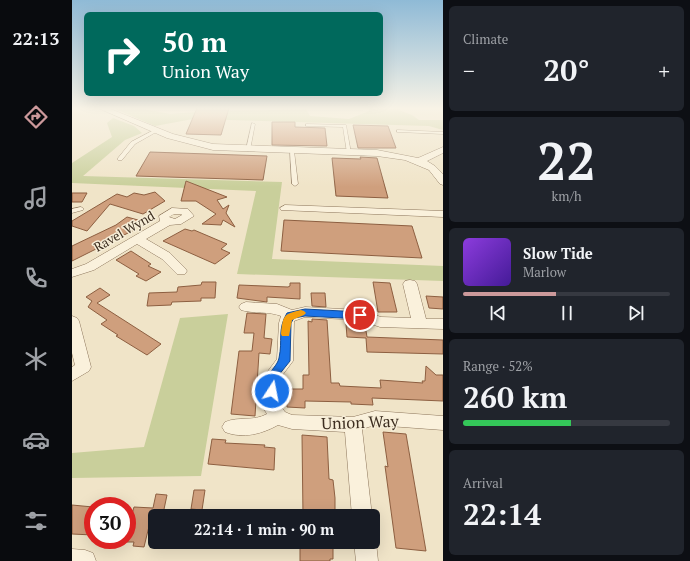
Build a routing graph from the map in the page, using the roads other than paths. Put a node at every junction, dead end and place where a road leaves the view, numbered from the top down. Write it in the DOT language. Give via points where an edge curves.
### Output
graph roads {
  1 [pos="150,134"];
  2 [pos="164,134"];
  3 [pos="251,134"];
  4 [pos="346,134"];
  5 [pos="248,150"];
  6 [pos="443,150"];
  7 [pos="292,151"];
  8 [pos="349,152"];
  9 [pos="120,159"];
  10 [pos="419,161"];
  11 [pos="443,182"];
  12 [pos="295,184"];
  13 [pos="285,208"];
  14 [pos="81,209"];
  15 [pos="72,211"];
  16 [pos="443,214"];
  17 [pos="168,222"];
  18 [pos="137,240"];
  19 [pos="181,271"];
  20 [pos="72,273"];
  21 [pos="410,284"];
  22 [pos="246,307"];
  23 [pos="291,316"];
  24 [pos="72,321"];
  25 [pos="420,324"];
  26 [pos="443,324"];
  27 [pos="72,375"];
  28 [pos="277,417"];
  29 [pos="443,423"];
  30 [pos="353,425"];
  31 [pos="231,427"];
  32 [pos="361,509"];
  33 [pos="366,549"];
  34 [pos="72,560"];
  35 [pos="85,561"];
  36 [pos="367,561"];
  1 -- 9 [label="lane" via="133,143"];
  2 -- 5 [label="street" via="188,143"];
  3 -- 5 [label="lane"];
  4 -- 8 [label="lane"];
  5 -- 7 [label="street"];
  6 -- 10 [label="street"];
  7 -- 8 [label="street"];
  7 -- 12 [label="lane"];
  8 -- 10 [label="street" via="403,156"];
  10 -- 11 [label="street" via="441,177"];
  13 -- 16 [label="street"];
  14 -- 15 [label="lane"];
  17 -- 18 [label="street, Ravel Wynd"];
  18 -- 19 [label="street" via="166,256"];
  18 -- 20 [label="street, Ravel Wynd" via="90,267"];
  21 -- 25 [label="street"];
  22 -- 23 [label="street" via="277,309"];
  23 -- 25 [label="street" via="305,312 360,315 380,322"];
  23 -- 28 [label="street" via="286,323 284,361 273,375 271,406"];
  24 -- 27 [label="street" via="83,367"];
  25 -- 26 [label="street"];
  28 -- 30 [label="street, Union Way" via="292,422"];
  28 -- 31 [label="street" via="259,427"];
  29 -- 30 [label="street, Union Way" via="375,418"];
  30 -- 32 [label="street"];
  33 -- 36 [label="street"];
  34 -- 35 [label="street"];
}
